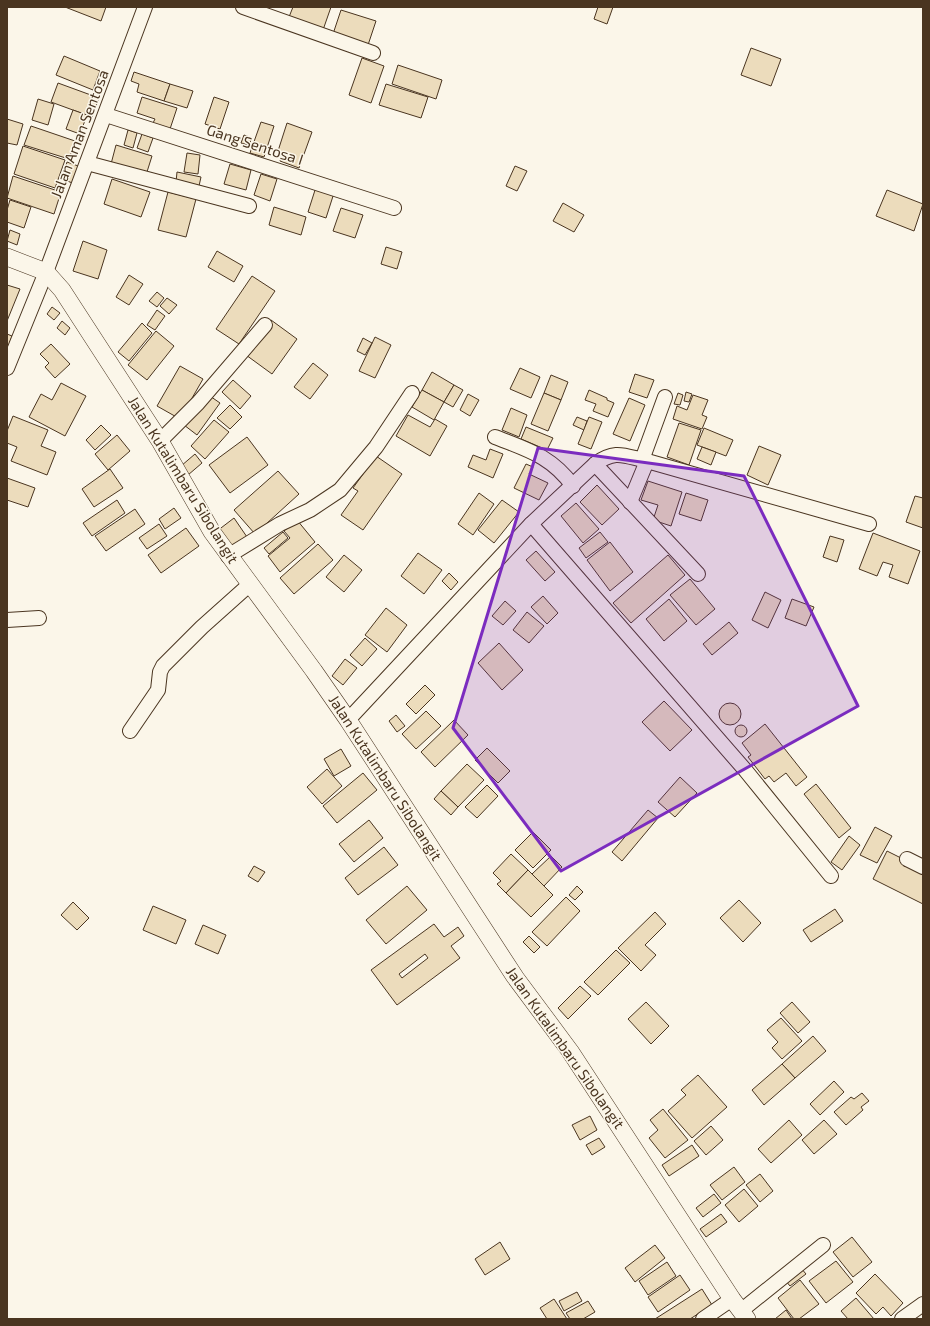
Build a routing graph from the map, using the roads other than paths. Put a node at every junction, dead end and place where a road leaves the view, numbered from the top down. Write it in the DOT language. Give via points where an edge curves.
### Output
graph roads {
  1 [pos="145,7"];
  2 [pos="243,7"];
  3 [pos="373,52"];
  4 [pos="106,115"];
  5 [pos="87,163"];
  6 [pos="249,206"];
  7 [pos="394,208"];
  8 [pos="7,257"];
  9 [pos="46,272"];
  10 [pos="265,325"];
  11 [pos="7,368"];
  12 [pos="412,393"];
  13 [pos="665,397"];
  14 [pos="495,437"];
  15 [pos="160,441"];
  16 [pos="645,461"];
  17 [pos="595,464"];
  18 [pos="573,486"];
  19 [pos="630,502"];
  20 [pos="531,524"];
  21 [pos="869,524"];
  22 [pos="228,556"];
  23 [pos="698,574"];
  24 [pos="249,585"];
  25 [pos="39,618"];
  26 [pos="7,620"];
  27 [pos="348,720"];
  28 [pos="130,732"];
  29 [pos="907,859"];
  30 [pos="923,867"];
  31 [pos="831,876"];
  32 [pos="823,1245"];
  33 [pos="923,1304"];
  34 [pos="740,1310"];
  35 [pos="703,1319"];
  36 [pos="902,1319"];
  1 -- 4 [label="street, Jalan Aman Sentosa"];
  2 -- 3 [label="street"];
  4 -- 5 [label="street, Jalan Aman Sentosa"];
  4 -- 7 [label="street, Gang Sentosa I"];
  5 -- 6 [label="street"];
  5 -- 9 [label="street, Jalan Aman Sentosa"];
  8 -- 9 [label="street, Jalan Kutalimbaru Sibolangit"];
  9 -- 11 [label="street, Jalan Aman Sentosa"];
  9 -- 15 [label="street, Jalan Kutalimbaru Sibolangit" via="62,290"];
  10 -- 15 [label="street" via="198,403"];
  12 -- 22 [label="street" via="376,447 340,490"];
  13 -- 16 [label="street"];
  14 -- 18 [label="street" via="545,458 562,471"];
  15 -- 22 [label="street, Jalan Kutalimbaru Sibolangit"];
  16 -- 17 [label="street" via="618,455 606,456"];
  16 -- 19 [label="street"];
  16 -- 21 [label="street"];
  17 -- 18 [label="street"];
  17 -- 19 [label="street"];
  18 -- 20 [label="street"];
  19 -- 23 [label="street"];
  20 -- 27 [label="street"];
  20 -- 31 [label="street" via="746,771"];
  22 -- 24 [label="street, Jalan Kutalimbaru Sibolangit"];
  24 -- 27 [label="street, Jalan Kutalimbaru Sibolangit"];
  24 -- 28 [label="street" via="163,666 158,690"];
  25 -- 26 [label="street"];
  27 -- 34 [label="street, Jalan Kutalimbaru Sibolangit" via="515,977 570,1052"];
  29 -- 30 [label="street"];
  32 -- 34 [label="street"];
  33 -- 36 [label="street"];
  34 -- 35 [label="street"];
}
